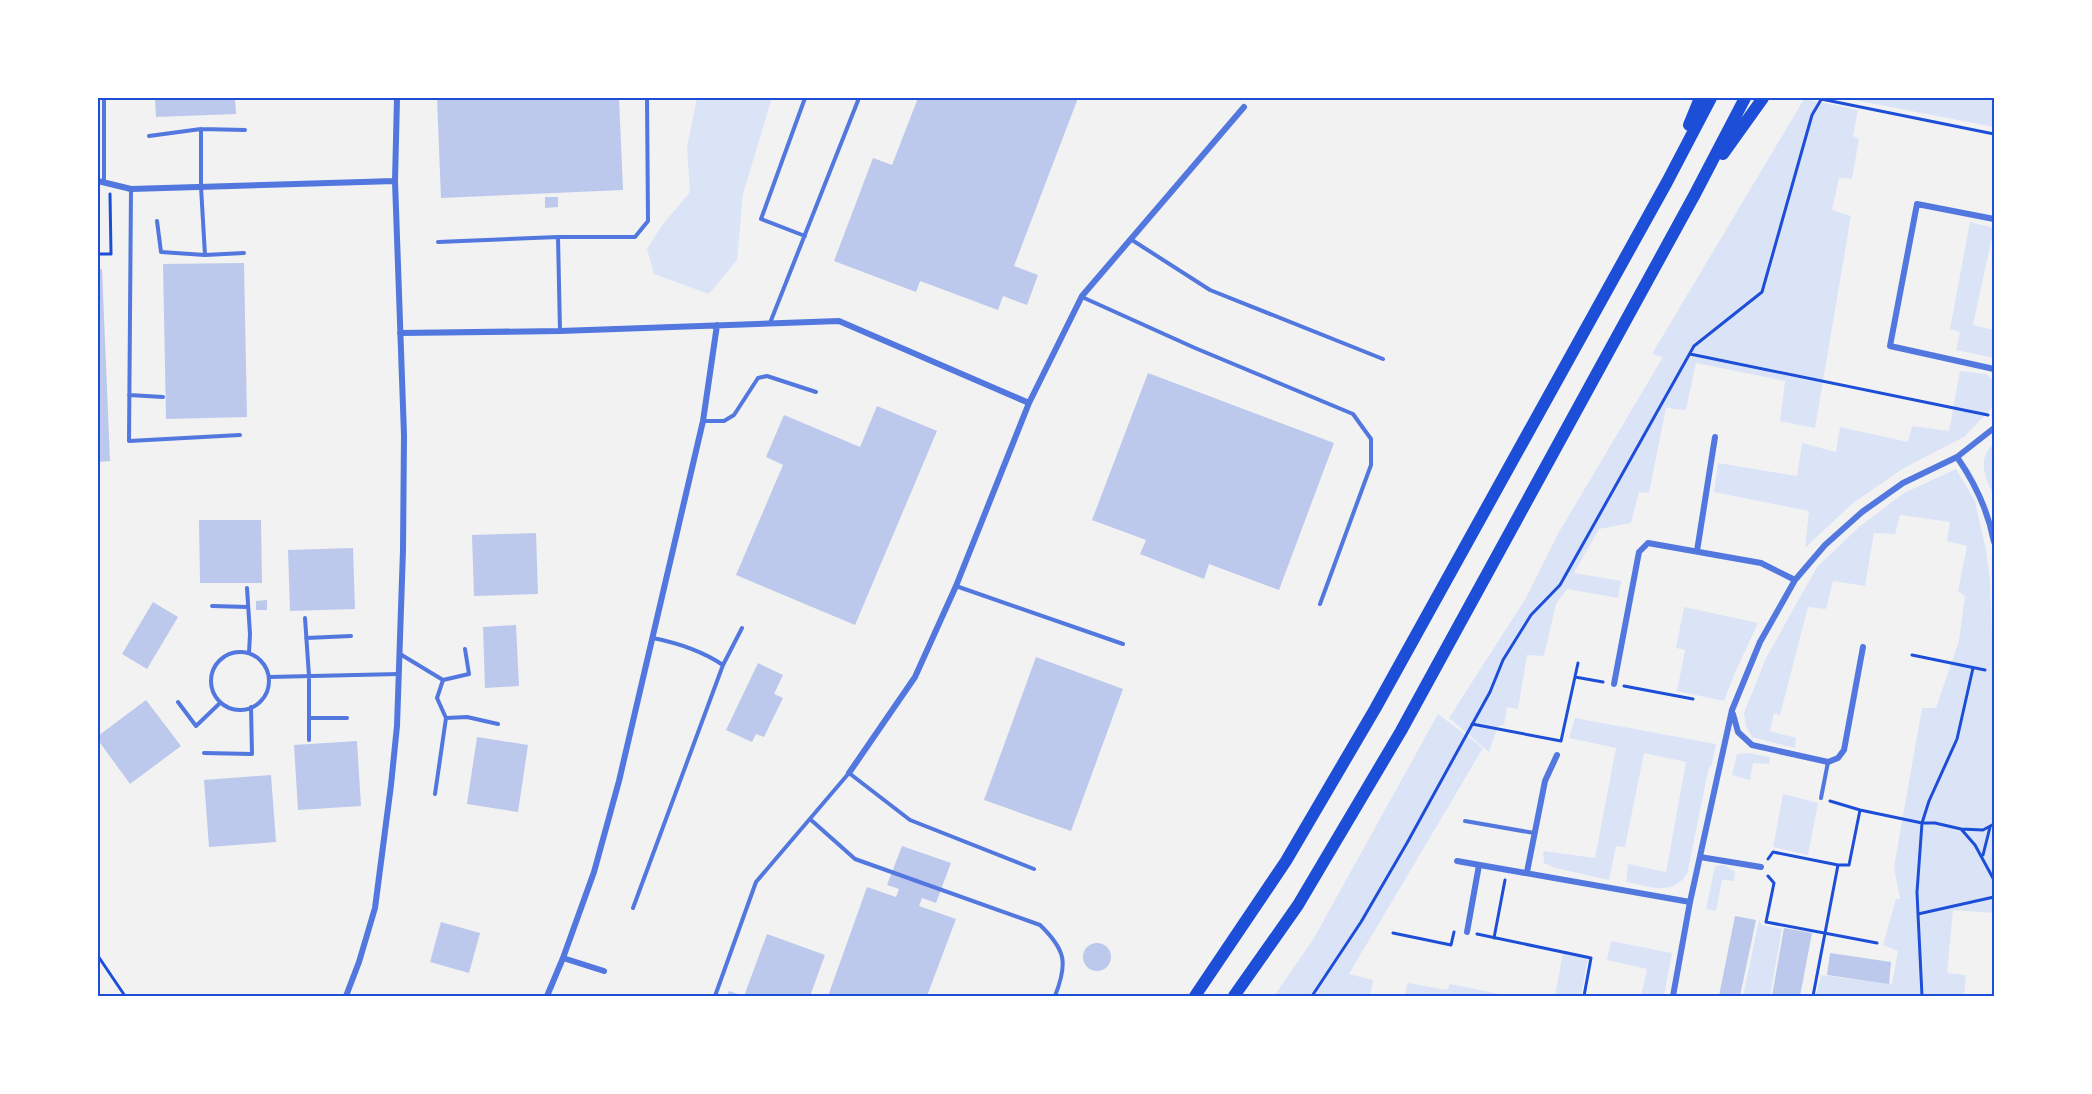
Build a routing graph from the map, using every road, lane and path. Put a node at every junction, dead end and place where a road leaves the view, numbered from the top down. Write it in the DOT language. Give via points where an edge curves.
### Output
graph roads {
  1 [pos="104,98"];
  2 [pos="397,98"];
  3 [pos="647,98"];
  4 [pos="805,98"];
  5 [pos="859,98"];
  6 [pos="1700,98"];
  7 [pos="1711,98"];
  8 [pos="1745,98"];
  9 [pos="1763,98"];
  10 [pos="1822,98"];
  11 [pos="1244,107"];
  12 [pos="201,129"];
  13 [pos="245,130"];
  14 [pos="1995,134"];
  15 [pos="149,136"];
  16 [pos="395,181"];
  17 [pos="1667,182"];
  18 [pos="104,183"];
  19 [pos="201,187"];
  20 [pos="130,189"];
  21 [pos="1695,194"];
  22 [pos="1995,219"];
  23 [pos="157,221"];
  24 [pos="805,236"];
  25 [pos="558,237"];
  26 [pos="1132,240"];
  27 [pos="438,242"];
  28 [pos="244,253"];
  29 [pos="98,254"];
  30 [pos="205,255"];
  31 [pos="1082,297"];
  32 [pos="770,323"];
  33 [pos="717,325"];
  34 [pos="560,331"];
  35 [pos="400,333"];
  36 [pos="1690,354"];
  37 [pos="1383,359"];
  38 [pos="1995,369"];
  39 [pos="816,392"];
  40 [pos="129,395"];
  41 [pos="163,397"];
  42 [pos="1029,404"];
  43 [pos="1988,415"];
  44 [pos="703,421"];
  45 [pos="1995,428"];
  46 [pos="240,435"];
  47 [pos="1715,437"];
  48 [pos="1957,457"];
  49 [pos="1995,542"];
  50 [pos="1697,551"];
  51 [pos="1795,580"];
  52 [pos="956,586"];
  53 [pos="247,588"];
  54 [pos="1320,604"];
  55 [pos="212,606"];
  56 [pos="248,607"];
  57 [pos="305,618"];
  58 [pos="742,628"];
  59 [pos="351,636"];
  60 [pos="306,638"];
  61 [pos="652,638"];
  62 [pos="1123,644"];
  63 [pos="1863,647"];
  64 [pos="465,649"];
  65 [pos="249,653"];
  66 [pos="400,654"];
  67 [pos="1912,655"];
  68 [pos="1578,663"];
  69 [pos="723,665"];
  70 [pos="1973,668"];
  71 [pos="1984,670"];
  72 [pos="400,674"];
  73 [pos="309,676"];
  74 [pos="269,677"];
  75 [pos="1575,677"];
  76 [pos="442,680"];
  77 [pos="1614,684"];
  78 [pos="1693,699"];
  79 [pos="178,702"];
  80 [pos="220,703"];
  81 [pos="251,707"];
  82 [pos="1732,710"];
  83 [pos="347,717"];
  84 [pos="446,717"];
  85 [pos="309,718"];
  86 [pos="498,724"];
  87 [pos="1472,724"];
  88 [pos="309,740"];
  89 [pos="204,753"];
  90 [pos="1557,755"];
  91 [pos="1828,762"];
  92 [pos="849,773"];
  93 [pos="435,794"];
  94 [pos="1821,798"];
  95 [pos="1860,810"];
  96 [pos="810,819"];
  97 [pos="1465,821"];
  98 [pos="1922,823"];
  99 [pos="1992,825"];
  100 [pos="1961,829"];
  101 [pos="1534,833"];
  102 [pos="1700,857"];
  103 [pos="1982,857"];
  104 [pos="1457,861"];
  105 [pos="1479,865"];
  106 [pos="1838,865"];
  107 [pos="1761,867"];
  108 [pos="1034,869"];
  109 [pos="1507,869"];
  110 [pos="1527,873"];
  111 [pos="1995,880"];
  112 [pos="1995,897"];
  113 [pos="1690,902"];
  114 [pos="633,908"];
  115 [pos="1918,914"];
  116 [pos="1467,932"];
  117 [pos="1393,933"];
  118 [pos="1494,938"];
  119 [pos="1877,944"];
  120 [pos="98,956"];
  121 [pos="563,958"];
  122 [pos="604,970"];
  123 [pos="125,996"];
  124 [pos="346,996"];
  125 [pos="547,996"];
  126 [pos="715,996"];
  127 [pos="1055,996"];
  128 [pos="1195,996"];
  129 [pos="1234,996"];
  130 [pos="1312,996"];
  131 [pos="1584,996"];
  132 [pos="1673,996"];
  133 [pos="1813,996"];
  134 [pos="1922,996"];
  1 -- 18 [label="lane"];
  2 -- 16 [label="street"];
  3 -- 25 [label="lane" via="648,221 635,237"];
  4 -- 24 [label="lane" via="762,219"];
  5 -- 24 [label="lane"];
  6 -- 17 [label="highway"];
  7 -- 17 [label="highway"];
  8 -- 21 [label="highway"];
  9 -- 21 [label="highway"];
  10 -- 14 [label="path"];
  10 -- 36 [label="path" via="1812,115 1762,292 1694,346"];
  11 -- 26 [label="street"];
  12 -- 13 [label="lane"];
  12 -- 15 [label="lane"];
  12 -- 19 [label="lane"];
  16 -- 19 [label="street"];
  16 -- 35 [label="street"];
  17 -- 128 [label="highway" via="1369,719 1286,861"];
  18 -- 20 [label="street"];
  18 -- 29 [label="path" via="111,254"];
  19 -- 20 [label="street"];
  19 -- 30 [label="lane"];
  20 -- 40 [label="lane"];
  21 -- 129 [label="highway" via="1401,731 1298,904"];
  22 -- 38 [label="street" via="1917,204 1890,346"];
  23 -- 30 [label="lane" via="161,252"];
  24 -- 32 [label="lane"];
  25 -- 27 [label="lane"];
  25 -- 34 [label="lane"];
  26 -- 31 [label="street"];
  26 -- 37 [label="lane" via="1210,290"];
  28 -- 30 [label="lane"];
  31 -- 42 [label="street"];
  31 -- 54 [label="lane" via="1353,414 1371,439 1371,465"];
  32 -- 33 [label="street"];
  32 -- 42 [label="street" via="839,321"];
  33 -- 34 [label="street"];
  33 -- 44 [label="street"];
  34 -- 35 [label="street"];
  35 -- 66 [label="street" via="404,550"];
  36 -- 43 [label="path"];
  36 -- 87 [label="path" via="1560,585 1531,615 1503,660 1491,692"];
  39 -- 44 [label="lane" via="767,376 758,378 734,415 724,421"];
  40 -- 41 [label="lane"];
  40 -- 46 [label="lane" via="129,441"];
  42 -- 52 [label="street"];
  44 -- 61 [label="street"];
  45 -- 48 [label="street"];
  47 -- 50 [label="street"];
  48 -- 49 [label="street" via="1986,510"];
  48 -- 51 [label="street" via="1903,483 1862,512 1825,545"];
  50 -- 51 [label="street" via="1761,563"];
  50 -- 77 [label="street" via="1648,543 1639,552"];
  51 -- 82 [label="street" via="1760,642"];
  52 -- 62 [label="lane"];
  52 -- 92 [label="street" via="915,677"];
  53 -- 56 [label="lane"];
  55 -- 56 [label="lane"];
  56 -- 65 [label="lane"];
  57 -- 60 [label="lane"];
  58 -- 69 [label="lane"];
  59 -- 60 [label="lane"];
  60 -- 73 [label="lane"];
  61 -- 69 [label="lane" via="702,653"];
  61 -- 121 [label="street" via="594,872"];
  63 -- 91 [label="street" via="1844,750"];
  64 -- 76 [label="lane" via="469,674"];
  65 -- 74 [label="lane" via="260,659"];
  65 -- 80 [label="lane" via="235,652 214,665 210,684"];
  66 -- 72 [label="street"];
  66 -- 76 [label="lane"];
  67 -- 70 [label="path"];
  68 -- 75 [label="path"];
  69 -- 114 [label="lane"];
  70 -- 71 [label="path"];
  70 -- 98 [label="path" via="1957,739"];
  72 -- 73 [label="lane"];
  72 -- 124 [label="street" via="375,908"];
  73 -- 74 [label="lane"];
  73 -- 85 [label="lane"];
  74 -- 81 [label="lane" via="266,693"];
  75 -- 77 [label="path"];
  75 -- 87 [label="path" via="1561,741"];
  76 -- 84 [label="lane" via="437,698"];
  77 -- 78 [label="path"];
  79 -- 80 [label="lane" via="196,726"];
  80 -- 81 [label="lane" via="238,710"];
  81 -- 89 [label="lane" via="252,754"];
  82 -- 91 [label="street" via="1738,732 1752,746"];
  82 -- 102 [label="street"];
  83 -- 85 [label="lane"];
  84 -- 86 [label="lane"];
  84 -- 93 [label="lane"];
  85 -- 88 [label="lane"];
  87 -- 130 [label="path" via="1361,922"];
  90 -- 101 [label="street" via="1545,781"];
  91 -- 94 [label="lane"];
  92 -- 96 [label="lane"];
  92 -- 108 [label="lane" via="910,820"];
  94 -- 95 [label="path"];
  95 -- 98 [label="path"];
  95 -- 106 [label="path" via="1849,865"];
  96 -- 126 [label="lane" via="756,882"];
  96 -- 127 [label="lane" via="855,859 1040,925 1054,938 1064,956 1064,976"];
  97 -- 101 [label="lane"];
  98 -- 100 [label="path"];
  98 -- 115 [label="path"];
  99 -- 100 [label="path" via="1983,830"];
  99 -- 103 [label="path"];
  100 -- 103 [label="path"];
  101 -- 110 [label="street"];
  102 -- 107 [label="street"];
  102 -- 113 [label="street"];
  103 -- 111 [label="path"];
  104 -- 105 [label="street"];
  105 -- 109 [label="street"];
  105 -- 116 [label="street"];
  106 -- 107 [label="path" via="1773,852"];
  106 -- 133 [label="path"];
  107 -- 119 [label="path" via="1774,883 1766,922"];
  109 -- 110 [label="street"];
  109 -- 118 [label="path"];
  110 -- 113 [label="street"];
  112 -- 115 [label="path"];
  113 -- 132 [label="street"];
  115 -- 134 [label="path"];
  116 -- 117 [label="path" via="1455,930 1451,945"];
  116 -- 118 [label="path"];
  118 -- 131 [label="path" via="1592,958"];
  120 -- 123 [label="path"];
  121 -- 122 [label="street"];
  121 -- 125 [label="street"];
}
